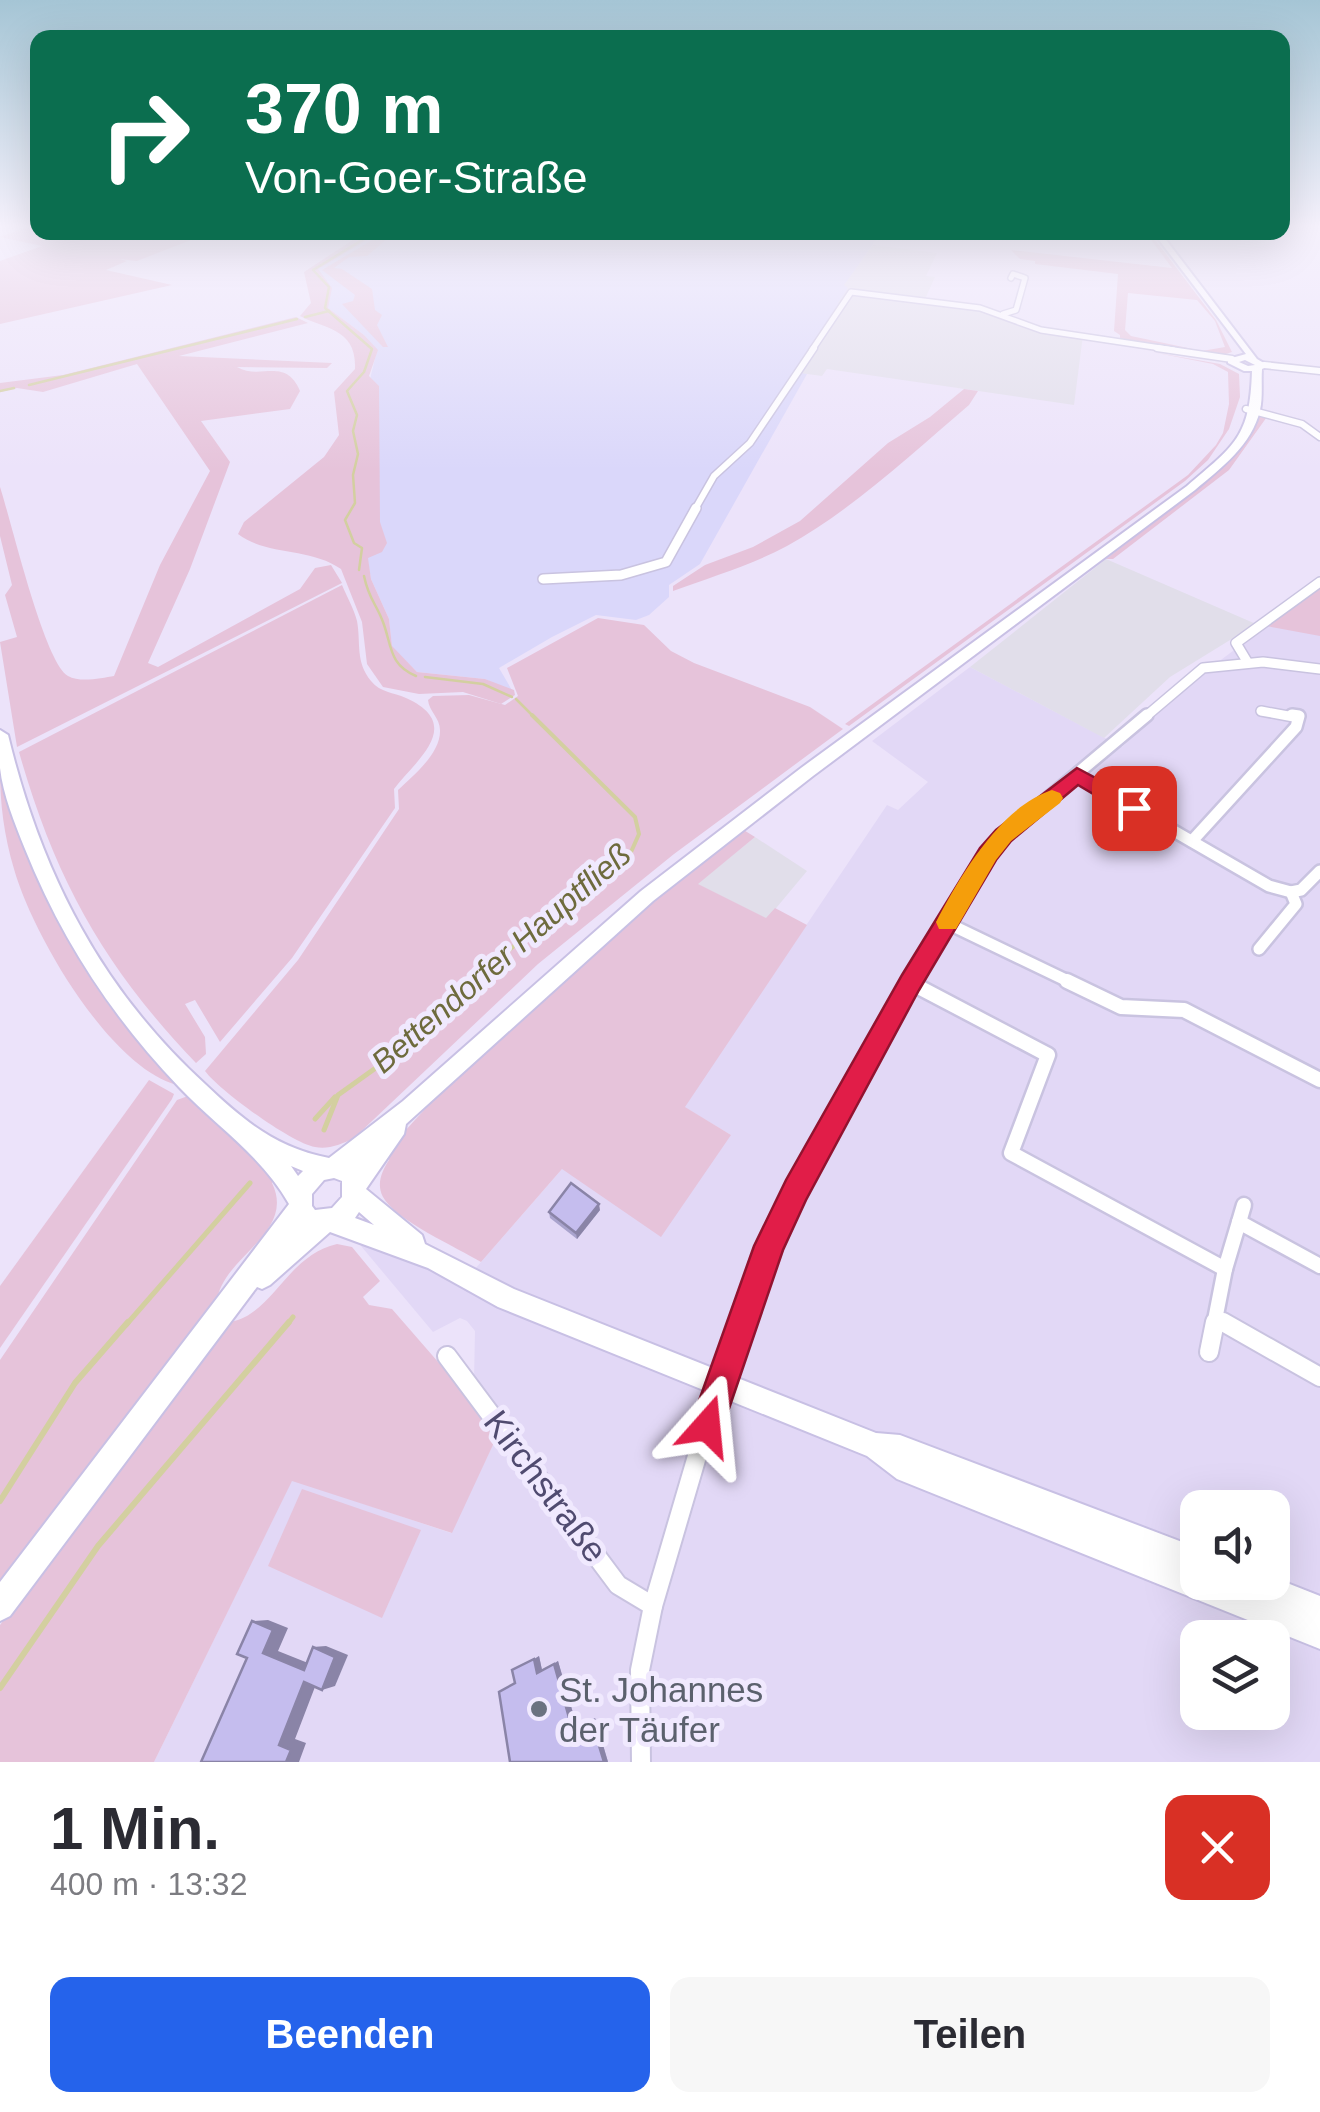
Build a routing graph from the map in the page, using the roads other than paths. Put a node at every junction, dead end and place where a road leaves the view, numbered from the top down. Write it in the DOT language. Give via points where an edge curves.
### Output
graph roads {
  1 [pos="840,306"];
  2 [pos="949,306"];
  3 [pos="1017,306"];
  4 [pos="1214,306"];
  5 [pos="1003,314"];
  6 [pos="1225,320"];
  7 [pos="815,343"];
  8 [pos="1236,361"];
  9 [pos="1258,364"];
  10 [pos="1320,370"];
  11 [pos="1250,409"];
  12 [pos="1320,438"];
  13 [pos="543,579"];
  14 [pos="1320,582"];
  15 [pos="1248,663"];
  16 [pos="1320,669"];
  17 [pos="1261,711"];
  18 [pos="0,736"];
  19 [pos="1077,775"];
  20 [pos="1192,841"];
  21 [pos="1320,871"];
  22 [pos="1291,892"];
  23 [pos="947,923"];
  24 [pos="1259,949"];
  25 [pos="910,983"];
  26 [pos="1320,1080"];
  27 [pos="410,1108"];
  28 [pos="257,1142"];
  29 [pos="329,1168"];
  30 [pos="356,1189"];
  31 [pos="1244,1204"];
  32 [pos="313,1213"];
  33 [pos="1239,1222"];
  34 [pos="434,1259"];
  35 [pos="1320,1266"];
  36 [pos="1226,1269"];
  37 [pos="1216,1318"];
  38 [pos="1209,1352"];
  39 [pos="448,1356"];
  40 [pos="1320,1377"];
  41 [pos="722,1381"];
  42 [pos="876,1446"];
  43 [pos="1180,1555"];
  44 [pos="1290,1598"];
  45 [pos="0,1606"];
  46 [pos="654,1606"];
  47 [pos="1320,1611"];
  48 [pos="1320,1634"];
  49 [pos="641,1762"];
  1 -- 7 [label="street"];
  2 -- 5 [label="street"];
  3 -- 5 [label="street"];
  4 -- 6 [label="street"];
  5 -- 8 [label="street" via="1041,330"];
  6 -- 8 [label="street"];
  6 -- 9 [label="street"];
  7 -- 13 [label="street" via="750,443 714,476 666,562 620,575"];
  8 -- 9 [label="street"];
  8 -- 11 [label="street"];
  9 -- 10 [label="street"];
  9 -- 11 [label="street"];
  11 -- 12 [label="street" via="1302,424"];
  11 -- 27 [label="street" via="1232,453 1176,500 648,896"];
  14 -- 15 [label="street" via="1236,643"];
  15 -- 16 [label="street"];
  15 -- 19 [label="street" via="1195,673"];
  17 -- 20 [label="street" via="1298,716 1296,727"];
  18 -- 28 [label="street" via="25,831 92,968 188,1083"];
  19 -- 20 [label="street"];
  19 -- 23 [label="street" via="988,854"];
  20 -- 22 [label="street"];
  21 -- 22 [label="street"];
  22 -- 24 [label="street" via="1296,904"];
  23 -- 25 [label="street"];
  23 -- 26 [label="street" via="1120,1007 1184,1010"];
  25 -- 36 [label="street" via="1048,1055 1011,1153"];
  25 -- 41 [label="street" via="769,1246"];
  27 -- 29 [label="street"];
  27 -- 30 [label="street"];
  28 -- 29 [label="street"];
  28 -- 32 [label="street"];
  29 -- 30 [label="street" via="346,1170"];
  29 -- 32 [label="street" via="307,1180"];
  30 -- 32 [label="street" via="349,1208"];
  30 -- 34 [label="street"];
  31 -- 33 [label="street"];
  32 -- 34 [label="street"];
  32 -- 45 [label="street" via="226,1312"];
  33 -- 35 [label="street"];
  33 -- 36 [label="street"];
  34 -- 41 [label="street" via="506,1298"];
  36 -- 37 [label="street"];
  37 -- 38 [label="street"];
  37 -- 40 [label="street"];
  39 -- 46 [label="street, Kirchstraße" via="618,1584"];
  41 -- 42 [label="street"];
  41 -- 46 [label="street"];
  42 -- 43 [label="street" via="900,1448"];
  42 -- 48 [label="street" via="907,1469"];
  44 -- 47 [label="street"];
  46 -- 49 [label="street" via="640,1670"];
}
